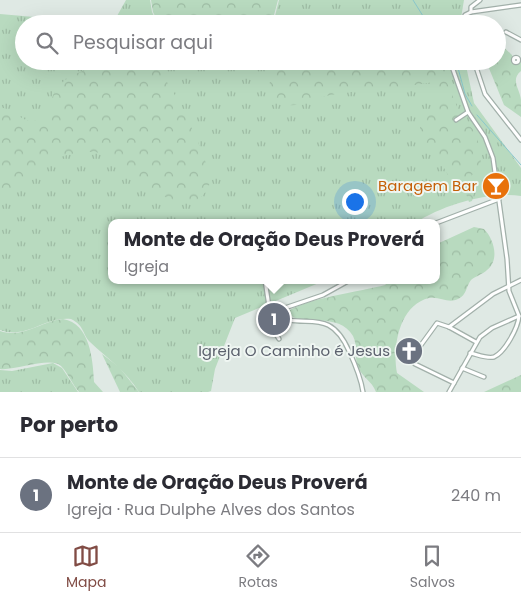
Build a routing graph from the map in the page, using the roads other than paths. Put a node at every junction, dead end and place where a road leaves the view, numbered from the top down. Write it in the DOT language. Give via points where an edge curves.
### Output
graph roads {
  1 [pos="480,0"];
  2 [pos="521,6"];
  3 [pos="471,12"];
  4 [pos="465,15"];
  5 [pos="506,32"];
  6 [pos="521,40"];
  7 [pos="521,52"];
  8 [pos="518,58"];
  9 [pos="453,70"];
  10 [pos="477,70"];
  11 [pos="468,112"];
  12 [pos="456,120"];
  13 [pos="520,139"];
  14 [pos="499,199"];
  15 [pos="440,221"];
  16 [pos="521,280"];
  17 [pos="266,284"];
  18 [pos="343,284"];
  19 [pos="508,286"];
  20 [pos="270,313"];
  21 [pos="519,316"];
  22 [pos="449,327"];
  23 [pos="279,340"];
  24 [pos="476,342"];
  25 [pos="470,353"];
  26 [pos="462,368"];
  27 [pos="484,377"];
  28 [pos="454,384"];
  29 [pos="363,392"];
  30 [pos="449,392"];
  1 -- 3 [label="street" via="471,7"];
  2 -- 3 [label="street"];
  3 -- 4 [label="street"];
  5 -- 6 [label="street"];
  7 -- 8 [label="street"];
  9 -- 11 [label="street"];
  10 -- 13 [label="street" via="485,94"];
  11 -- 12 [label="street"];
  11 -- 14 [label="street" via="489,146"];
  14 -- 15 [label="street"];
  14 -- 19 [label="street"];
  16 -- 19 [label="street"];
  17 -- 20 [label="street"];
  18 -- 20 [label="street" via="323,295"];
  19 -- 21 [label="street"];
  19 -- 22 [label="street"];
  20 -- 23 [label="street" via="268,321"];
  20 -- 29 [label="street" via="336,328 353,360"];
  21 -- 24 [label="street" via="488,330"];
  21 -- 25 [label="street" via="511,338 496,355"];
  22 -- 24 [label="street"];
  22 -- 28 [label="street" via="440,323 434,325 411,360"];
  24 -- 25 [label="street"];
  25 -- 26 [label="street"];
  26 -- 27 [label="street"];
  26 -- 28 [label="street"];
  28 -- 30 [label="street"];
}
